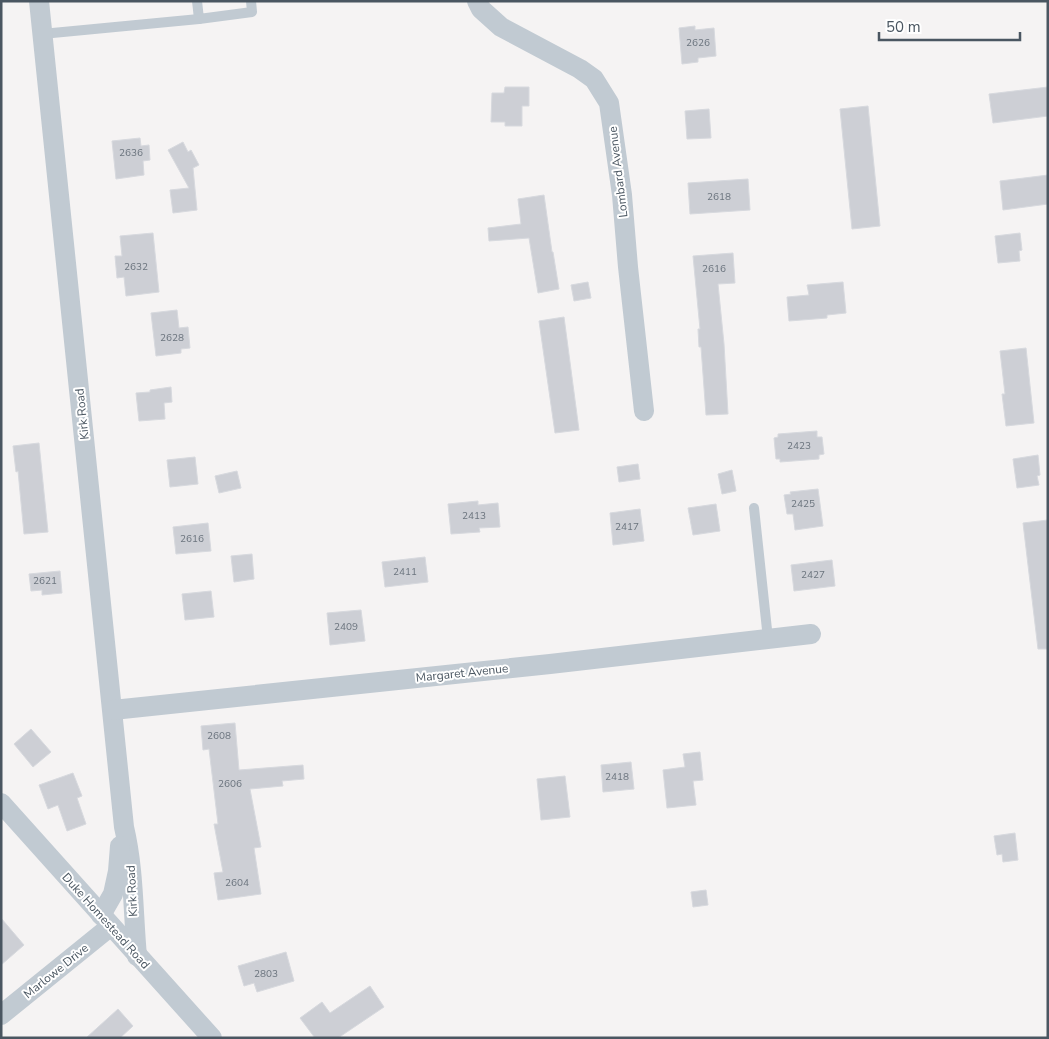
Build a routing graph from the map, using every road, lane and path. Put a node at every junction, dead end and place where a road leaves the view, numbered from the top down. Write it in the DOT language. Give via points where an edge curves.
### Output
graph roads {
  1 [pos="39,1"];
  2 [pos="197,1"];
  3 [pos="251,1"];
  4 [pos="477,1"];
  5 [pos="199,19"];
  6 [pos="42,34"];
  7 [pos="644,411"];
  8 [pos="754,508"];
  9 [pos="811,634"];
  10 [pos="768,639"];
  11 [pos="113,710"];
  12 [pos="1,803"];
  13 [pos="124,827"];
  14 [pos="106,921"];
  15 [pos="137,956"];
  16 [pos="1,1015"];
  17 [pos="212,1038"];
  1 -- 6 [label="street, Kirk Road"];
  2 -- 5 [label="lane"];
  3 -- 5 [label="lane" via="252,12"];
  4 -- 7 [label="street, Lombard Avenue" via="501,28 594,79 609,103 622,195"];
  5 -- 6 [label="lane"];
  6 -- 11 [label="street, Kirk Road"];
  8 -- 10 [label="lane"];
  9 -- 10 [label="street, Margaret Avenue"];
  10 -- 11 [label="street, Margaret Avenue"];
  11 -- 13 [label="street, Kirk Road"];
  12 -- 14 [label="street, Duke Homestead Road"];
  13 -- 14 [label="street, Kirk Road"];
  13 -- 15 [label="street, Kirk Road" via="130,853"];
  14 -- 15 [label="street, Duke Homestead Road"];
  14 -- 16 [label="street, Marlowe Drive"];
  15 -- 17 [label="street, Duke Homestead Road"];
}
